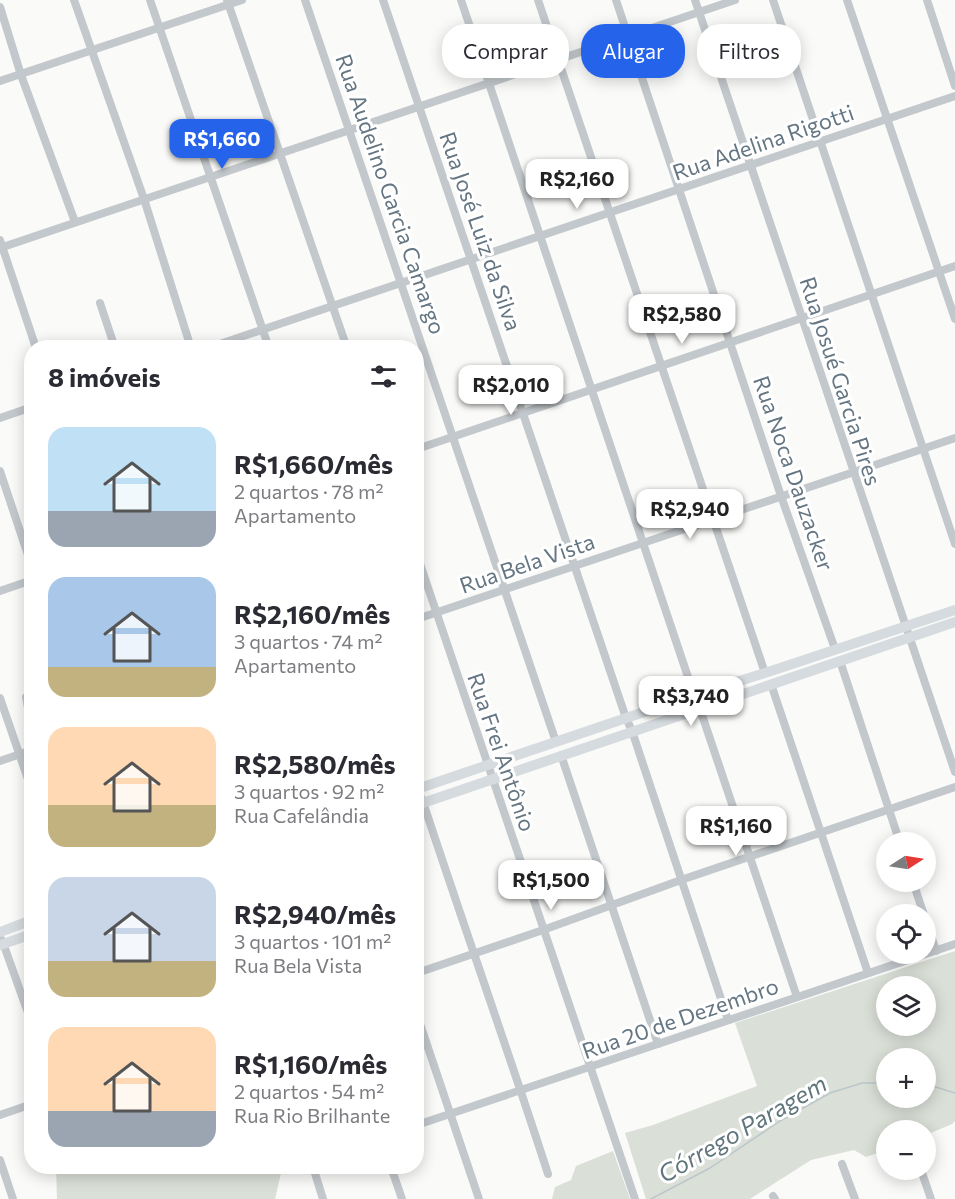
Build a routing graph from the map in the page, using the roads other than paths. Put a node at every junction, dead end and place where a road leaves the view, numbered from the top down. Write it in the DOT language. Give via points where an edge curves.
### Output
graph roads {
  1 [pos="74,0"];
  2 [pos="150,0"];
  3 [pos="242,0"];
  4 [pos="305,0"];
  5 [pos="383,0"];
  6 [pos="461,0"];
  7 [pos="538,0"];
  8 [pos="616,0"];
  9 [pos="695,0"];
  10 [pos="735,0"];
  11 [pos="773,0"];
  12 [pos="847,0"];
  13 [pos="927,0"];
  14 [pos="228,2"];
  15 [pos="0,7"];
  16 [pos="699,12"];
  17 [pos="546,24"];
  18 [pos="624,24"];
  19 [pos="664,24"];
  20 [pos="160,27"];
  21 [pos="91,51"];
  22 [pos="21,75"];
  23 [pos="501,78"];
  24 [pos="564,78"];
  25 [pos="642,78"];
  26 [pos="0,81"];
  27 [pos="489,82"];
  28 [pos="955,86"];
  29 [pos="955,96"];
  30 [pos="420,106"];
  31 [pos="887,119"];
  32 [pos="350,129"];
  33 [pos="820,142"];
  34 [pos="280,153"];
  35 [pos="750,165"];
  36 [pos="211,177"];
  37 [pos="680,189"];
  38 [pos="144,199"];
  39 [pos="609,213"];
  40 [pos="75,222"];
  41 [pos="541,236"];
  42 [pos="1,245"];
  43 [pos="472,259"];
  44 [pos="955,266"];
  45 [pos="939,272"];
  46 [pos="402,283"];
  47 [pos="871,295"];
  48 [pos="100,303"];
  49 [pos="333,306"];
  50 [pos="801,319"];
  51 [pos="955,319"];
  52 [pos="262,330"];
  53 [pos="33,340"];
  54 [pos="112,340"];
  55 [pos="188,340"];
  56 [pos="232,340"];
  57 [pos="266,340"];
  58 [pos="344,340"];
  59 [pos="421,340"];
  60 [pos="731,342"];
  61 [pos="424,348"];
  62 [pos="662,366"];
  63 [pos="592,390"];
  64 [pos="24,410"];
  65 [pos="523,413"];
  66 [pos="0,418"];
  67 [pos="454,436"];
  68 [pos="955,438"];
  69 [pos="424,447"];
  70 [pos="923,449"];
  71 [pos="0,471"];
  72 [pos="852,472"];
  73 [pos="781,496"];
  74 [pos="714,519"];
  75 [pos="642,542"];
  76 [pos="24,543"];
  77 [pos="955,544"];
  78 [pos="575,566"];
  79 [pos="424,575"];
  80 [pos="24,583"];
  81 [pos="506,590"];
  82 [pos="0,591"];
  83 [pos="955,610"];
  84 [pos="437,612"];
  85 [pos="424,617"];
  86 [pos="955,622"];
  87 [pos="907,632"];
  88 [pos="835,649"];
  89 [pos="840,661"];
  90 [pos="765,674"];
  91 [pos="771,684"];
  92 [pos="694,695"];
  93 [pos="0,698"];
  94 [pos="700,709"];
  95 [pos="626,718"];
  96 [pos="632,731"];
  97 [pos="556,742"];
  98 [pos="24,752"];
  99 [pos="19,754"];
  100 [pos="561,755"];
  101 [pos="0,761"];
  102 [pos="487,765"];
  103 [pos="24,768"];
  104 [pos="955,772"];
  105 [pos="493,779"];
  106 [pos="424,787"];
  107 [pos="955,787"];
  108 [pos="424,802"];
  109 [pos="889,810"];
  110 [pos="424,815"];
  111 [pos="896,832"];
  112 [pos="820,833"];
  113 [pos="750,857"];
  114 [pos="681,880"];
  115 [pos="612,906"];
  116 [pos="24,925"];
  117 [pos="543,930"];
  118 [pos="24,935"];
  119 [pos="1,938"];
  120 [pos="955,944"];
  121 [pos="936,951"];
  122 [pos="472,954"];
  123 [pos="896,964"];
  124 [pos="424,971"];
  125 [pos="868,973"];
  126 [pos="797,997"];
  127 [pos="24,1002"];
  128 [pos="728,1020"];
  129 [pos="424,1036"];
  130 [pos="658,1044"];
  131 [pos="590,1067"];
  132 [pos="521,1090"];
  133 [pos="24,1107"];
  134 [pos="450,1114"];
  135 [pos="0,1115"];
  136 [pos="424,1123"];
  137 [pos="0,1160"];
  138 [pos="842,1164"];
  139 [pos="315,1174"];
  140 [pos="393,1174"];
  141 [pos="548,1174"];
  142 [pos="924,1180"];
  143 [pos="634,1196"];
  144 [pos="13,1199"];
  145 [pos="323,1199"];
  146 [pos="402,1199"];
  147 [pos="479,1199"];
  148 [pos="855,1199"];
  149 [pos="931,1199"];
  1 -- 21 [label="street"];
  2 -- 20 [label="street"];
  3 -- 14 [label="street"];
  4 -- 32 [label="street, Rua Audelino Garcia Camargo"];
  5 -- 30 [label="street, Rua José Luiz da Silva"];
  6 -- 27 [label="street"];
  7 -- 17 [label="street"];
  8 -- 18 [label="street, Rua Noca Dauzacker"];
  9 -- 16 [label="street, Rua Josué Garcia Pires"];
  10 -- 16 [label="street"];
  11 -- 33 [label="street"];
  12 -- 31 [label="street"];
  13 -- 28 [label="street"];
  14 -- 20 [label="street"];
  14 -- 34 [label="street"];
  15 -- 22 [label="street"];
  16 -- 19 [label="street"];
  16 -- 35 [label="street, Rua Josué Garcia Pires"];
  20 -- 21 [label="street"];
  20 -- 36 [label="street"];
  21 -- 22 [label="street"];
  21 -- 38 [label="street"];
  22 -- 26 [label="street"];
  22 -- 40 [label="street"];
  23 -- 27 [label="street"];
  24 -- 39 [label="street"];
  25 -- 37 [label="street, Rua Noca Dauzacker"];
  27 -- 30 [label="street"];
  27 -- 41 [label="street"];
  29 -- 31 [label="street, Rua Adelina Rigotti"];
  30 -- 32 [label="street"];
  30 -- 43 [label="street, Rua José Luiz da Silva"];
  31 -- 33 [label="street, Rua Adelina Rigotti"];
  31 -- 45 [label="street"];
  32 -- 34 [label="street"];
  32 -- 46 [label="street, Rua Audelino Garcia Camargo"];
  33 -- 35 [label="street, Rua Adelina Rigotti"];
  33 -- 47 [label="street"];
  34 -- 36 [label="street"];
  34 -- 49 [label="street"];
  35 -- 37 [label="street, Rua Adelina Rigotti"];
  35 -- 50 [label="street, Rua Josué Garcia Pires"];
  36 -- 38 [label="street"];
  36 -- 52 [label="street"];
  37 -- 39 [label="street, Rua Adelina Rigotti"];
  37 -- 60 [label="street, Rua Noca Dauzacker"];
  38 -- 40 [label="street"];
  38 -- 55 [label="street"];
  39 -- 41 [label="street, Rua Adelina Rigotti"];
  39 -- 62 [label="street"];
  40 -- 42 [label="street"];
  41 -- 43 [label="street, Rua Adelina Rigotti"];
  41 -- 63 [label="street"];
  42 -- 53 [label="street"];
  43 -- 46 [label="street, Rua Adelina Rigotti"];
  43 -- 65 [label="street, Rua José Luiz da Silva"];
  44 -- 45 [label="street"];
  45 -- 47 [label="street"];
  45 -- 51 [label="street"];
  46 -- 49 [label="street, Rua Adelina Rigotti"];
  46 -- 59 [label="street, Rua Audelino Garcia Camargo"];
  47 -- 50 [label="street"];
  47 -- 70 [label="street"];
  48 -- 54 [label="street"];
  49 -- 52 [label="street, Rua Adelina Rigotti"];
  49 -- 58 [label="street"];
  50 -- 60 [label="street"];
  50 -- 72 [label="street, Rua Josué Garcia Pires"];
  52 -- 56 [label="street, Rua Adelina Rigotti"];
  52 -- 57 [label="street"];
  60 -- 62 [label="street"];
  60 -- 73 [label="street, Rua Noca Dauzacker"];
  61 -- 67 [label="street, Rua Audelino Garcia Camargo"];
  62 -- 63 [label="street"];
  62 -- 74 [label="street"];
  63 -- 65 [label="street"];
  63 -- 75 [label="street"];
  64 -- 66 [label="street"];
  65 -- 67 [label="street"];
  65 -- 78 [label="street, Rua José Luiz da Silva"];
  67 -- 69 [label="street"];
  67 -- 81 [label="street, Rua Audelino Garcia Camargo"];
  68 -- 70 [label="street, Rua Bela Vista"];
  70 -- 72 [label="street, Rua Bela Vista"];
  70 -- 77 [label="street"];
  71 -- 76 [label="street"];
  72 -- 73 [label="street, Rua Bela Vista"];
  72 -- 87 [label="street, Rua Josué Garcia Pires"];
  73 -- 74 [label="street, Rua Bela Vista"];
  73 -- 88 [label="street, Rua Noca Dauzacker"];
  74 -- 75 [label="street, Rua Bela Vista"];
  74 -- 90 [label="street"];
  75 -- 78 [label="street, Rua Bela Vista"];
  75 -- 92 [label="street"];
  78 -- 81 [label="street, Rua Bela Vista"];
  78 -- 95 [label="street, Rua José Luiz da Silva"];
  79 -- 84 [label="street, Rua Frei Antônio"];
  80 -- 82 [label="street"];
  81 -- 84 [label="street, Rua Bela Vista"];
  81 -- 97 [label="street, Rua Audelino Garcia Camargo"];
  83 -- 87 [label="main road"];
  84 -- 85 [label="street, Rua Bela Vista"];
  84 -- 102 [label="street, Rua Frei Antônio"];
  86 -- 87 [label="main road"];
  87 -- 88 [label="main road"];
  87 -- 89 [label="main road"];
  87 -- 104 [label="street, Rua Josué Garcia Pires"];
  88 -- 90 [label="main road"];
  89 -- 91 [label="main road"];
  89 -- 109 [label="street"];
  90 -- 92 [label="main road"];
  91 -- 94 [label="main road"];
  91 -- 112 [label="street"];
  92 -- 95 [label="main road"];
  93 -- 99 [label="street"];
  94 -- 96 [label="main road"];
  94 -- 113 [label="street"];
  95 -- 96 [label="street, Rua José Luiz da Silva"];
  95 -- 97 [label="main road"];
  96 -- 100 [label="main road"];
  96 -- 114 [label="street, Rua José Luiz da Silva"];
  97 -- 102 [label="main road"];
  98 -- 99 [label="street"];
  99 -- 101 [label="street"];
  99 -- 103 [label="street"];
  100 -- 105 [label="main road"];
  100 -- 115 [label="street"];
  102 -- 105 [label="street, Rua Frei Antônio"];
  102 -- 106 [label="main road"];
  105 -- 108 [label="main road"];
  105 -- 117 [label="street, Rua Frei Antônio"];
  107 -- 109 [label="street"];
  109 -- 111 [label="street"];
  109 -- 112 [label="street"];
  110 -- 122 [label="street"];
  112 -- 113 [label="street"];
  112 -- 125 [label="street"];
  113 -- 114 [label="street"];
  113 -- 126 [label="street"];
  114 -- 115 [label="street"];
  114 -- 128 [label="street, Rua José Luiz da Silva"];
  115 -- 117 [label="street"];
  115 -- 130 [label="street"];
  116 -- 119 [label="main road"];
  117 -- 122 [label="street"];
  117 -- 131 [label="street, Rua Frei Antônio"];
  118 -- 119 [label="main road"];
  119 -- 127 [label="street"];
  120 -- 121 [label="street, Rua 20 de Dezembro"];
  122 -- 124 [label="street"];
  122 -- 132 [label="street"];
  123 -- 125 [label="street, Rua 20 de Dezembro"];
  125 -- 126 [label="street, Rua 20 de Dezembro"];
  126 -- 128 [label="street, Rua 20 de Dezembro"];
  128 -- 130 [label="street, Rua 20 de Dezembro"];
  129 -- 134 [label="street"];
  130 -- 131 [label="street, Rua 20 de Dezembro"];
  131 -- 132 [label="street, Rua 20 de Dezembro"];
  131 -- 143 [label="street, Rua Frei Antônio"];
  132 -- 134 [label="street, Rua 20 de Dezembro"];
  132 -- 141 [label="street"];
  133 -- 135 [label="street"];
  134 -- 136 [label="street, Rua 20 de Dezembro"];
  134 -- 147 [label="street"];
  137 -- 144 [label="street"];
  138 -- 148 [label="street"];
  139 -- 145 [label="street"];
  140 -- 146 [label="street"];
  142 -- 149 [label="street"];
}
